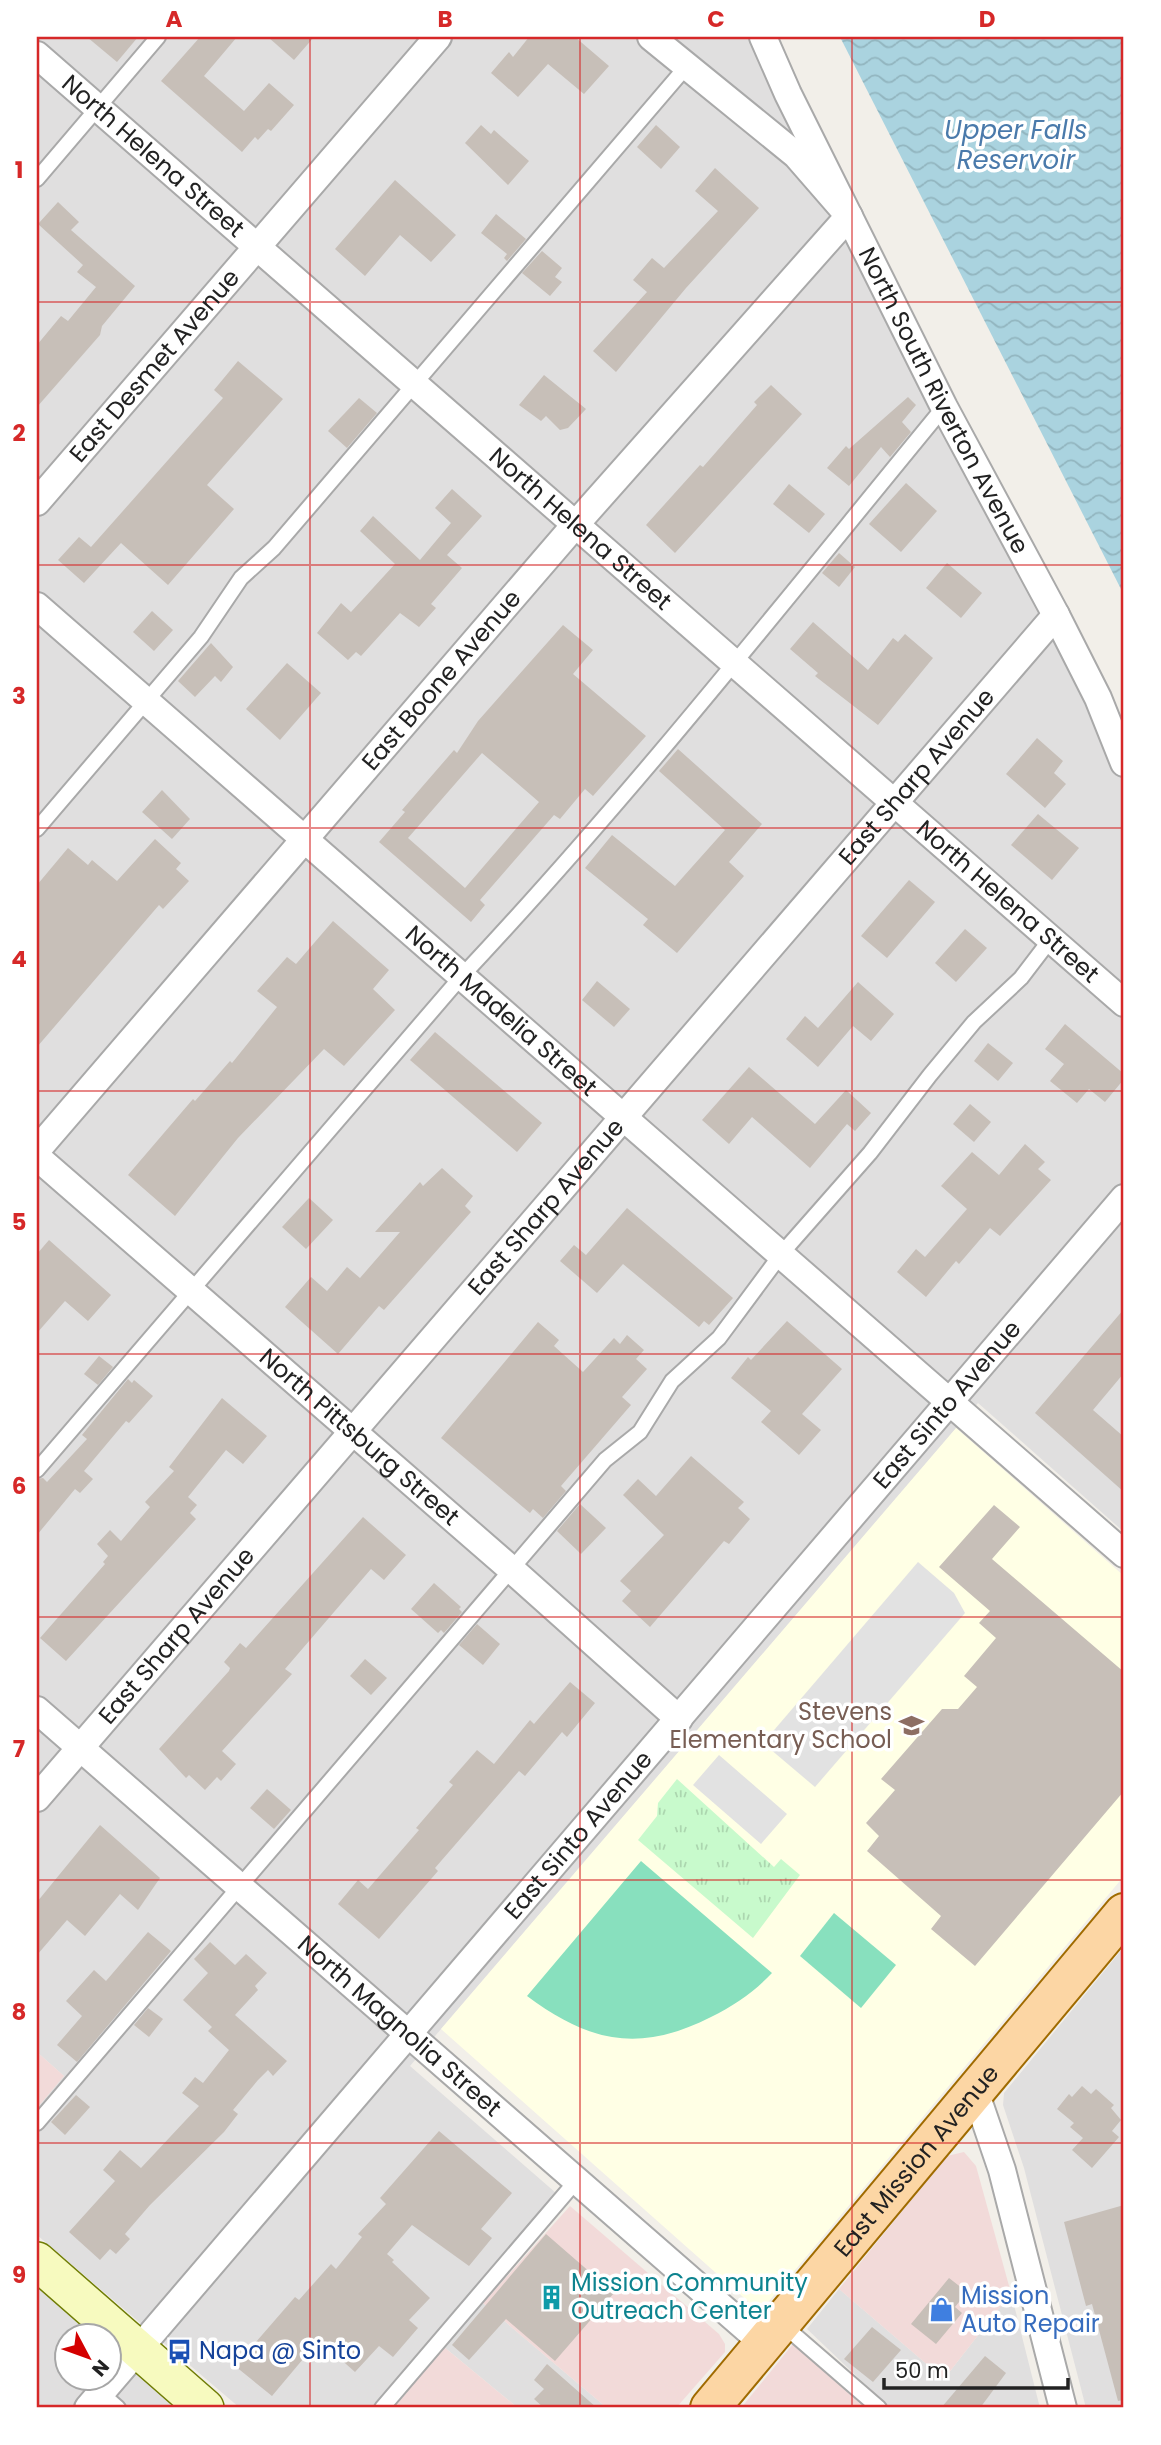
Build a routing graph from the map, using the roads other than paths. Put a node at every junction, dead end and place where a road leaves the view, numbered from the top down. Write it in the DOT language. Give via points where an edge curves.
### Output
graph roads {
  1 [pos="158,37"];
  2 [pos="438,37"];
  3 [pos="651,37"];
  4 [pos="763,37"];
  5 [pos="37,55"];
  6 [pos="686,67"];
  7 [pos="98,108"];
  8 [pos="37,179"];
  9 [pos="849,216"];
  10 [pos="257,247"];
  11 [pos="415,385"];
  12 [pos="944,407"];
  13 [pos="37,502"];
  14 [pos="575,525"];
  15 [pos="37,606"];
  16 [pos="1056,614"];
  17 [pos="734,663"];
  18 [pos="147,702"];
  19 [pos="1124,763"];
  20 [pos="893,802"];
  21 [pos="37,829"];
  22 [pos="302,840"];
  23 [pos="1050,940"];
  24 [pos="461,977"];
  25 [pos="1124,1003"];
  26 [pos="623,1116"];
  27 [pos="37,1150"];
  28 [pos="37,1157"];
  29 [pos="1124,1198"];
  30 [pos="782,1253"];
  31 [pos="191,1290"];
  32 [pos="951,1403"];
  33 [pos="351,1431"];
  34 [pos="37,1470"];
  35 [pos="1124,1552"];
  36 [pos="511,1569"];
  37 [pos="37,1710"];
  38 [pos="679,1719"];
  39 [pos="80,1748"];
  40 [pos="37,1798"];
  41 [pos="239,1886"];
  42 [pos="1124,1913"];
  43 [pos="409,2034"];
  44 [pos="975,2091"];
  45 [pos="37,2123"];
  46 [pos="577,2180"];
  47 [pos="37,2261"];
  48 [pos="773,2334"];
  49 [pos="138,2349"];
  50 [pos="102,2403"];
  51 [pos="874,2404"];
  52 [pos="205,2408"];
  53 [pos="382,2408"];
  54 [pos="710,2408"];
  55 [pos="1063,2408"];
  1 -- 7 [label="lane"];
  2 -- 10 [label="street, East Desmet Avenue"];
  3 -- 6 [label="street"];
  4 -- 9 [label="street, North South Riverton Avenue"];
  5 -- 7 [label="street, North Helena Street"];
  6 -- 9 [label="street" via="796,155"];
  6 -- 11 [label="lane"];
  7 -- 8 [label="lane"];
  7 -- 10 [label="street, North Helena Street"];
  9 -- 12 [label="street, North South Riverton Avenue"];
  9 -- 14 [label="street, East Boone Avenue"];
  10 -- 11 [label="street, North Helena Street"];
  10 -- 13 [label="street, East Desmet Avenue"];
  11 -- 14 [label="street, North Helena Street"];
  11 -- 18 [label="lane" via="274,548 241,578 201,637"];
  12 -- 16 [label="street, North South Riverton Avenue"];
  12 -- 17 [label="lane"];
  14 -- 17 [label="street, North Helena Street"];
  14 -- 22 [label="street, East Boone Avenue"];
  15 -- 18 [label="street, North Madelia Street"];
  16 -- 19 [label="street, North South Riverton Avenue"];
  16 -- 20 [label="street, East Sharp Avenue"];
  17 -- 20 [label="street, North Helena Street"];
  17 -- 24 [label="lane"];
  18 -- 21 [label="lane"];
  18 -- 22 [label="street, North Madelia Street"];
  20 -- 23 [label="street, North Helena Street"];
  20 -- 26 [label="street, East Sharp Avenue"];
  22 -- 24 [label="street, North Madelia Street"];
  22 -- 27 [label="street, East Boone Avenue"];
  23 -- 25 [label="street, North Helena Street"];
  23 -- 30 [label="lane" via="1021,978 974,1022 870,1153"];
  24 -- 26 [label="street, North Madelia Street"];
  24 -- 31 [label="lane"];
  26 -- 30 [label="street, North Madelia Street"];
  26 -- 33 [label="street, East Sharp Avenue"];
  28 -- 31 [label="street, North Pittsburg Street"];
  29 -- 32 [label="street, East Sinto Avenue"];
  30 -- 32 [label="street, North Madelia Street"];
  30 -- 36 [label="lane" via="719,1338 672,1381 640,1432 605,1460"];
  31 -- 33 [label="street, North Pittsburg Street"];
  31 -- 34 [label="lane"];
  32 -- 35 [label="street, North Madelia Street"];
  32 -- 38 [label="street, East Sinto Avenue"];
  33 -- 36 [label="street, North Pittsburg Street"];
  33 -- 39 [label="street, East Sharp Avenue"];
  36 -- 38 [label="street, North Pittsburg Street"];
  36 -- 41 [label="lane"];
  37 -- 39 [label="street, North Magnolia Street"];
  38 -- 43 [label="street, East Sinto Avenue"];
  39 -- 40 [label="street, East Sharp Avenue"];
  39 -- 41 [label="street, North Magnolia Street"];
  41 -- 43 [label="street, North Magnolia Street"];
  41 -- 45 [label="lane"];
  42 -- 44 [label="main road, East Mission Avenue"];
  43 -- 46 [label="street, North Magnolia Street"];
  43 -- 49 [label="street, East Sinto Avenue"];
  44 -- 48 [label="main road, East Mission Avenue"];
  44 -- 55 [label="street" via="1002,2170"];
  46 -- 48 [label="street, North Magnolia Street"];
  46 -- 53 [label="lane"];
  47 -- 49 [label="main road"];
  48 -- 51 [label="lane"];
  48 -- 54 [label="main road, East Mission Avenue"];
  49 -- 50 [label="street, East Sinto Avenue"];
  49 -- 52 [label="main road"];
}
